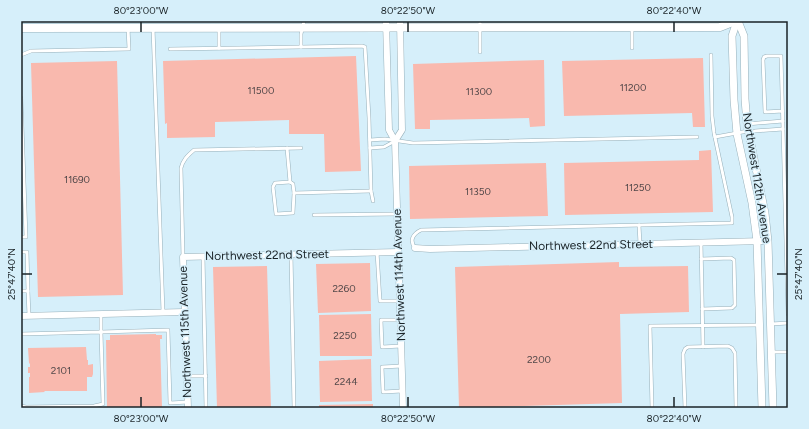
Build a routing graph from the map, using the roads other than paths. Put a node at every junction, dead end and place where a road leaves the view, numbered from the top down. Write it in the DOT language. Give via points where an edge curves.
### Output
graph roads {
  1 [pos="736,21"];
  2 [pos="303,24"];
  3 [pos="386,24"];
  4 [pos="400,24"];
  5 [pos="414,24"];
  6 [pos="480,24"];
  7 [pos="128,25"];
  8 [pos="632,27"];
  9 [pos="21,28"];
  10 [pos="153,28"];
  11 [pos="219,28"];
  12 [pos="301,47"];
  13 [pos="170,48"];
  14 [pos="219,48"];
  15 [pos="632,48"];
  16 [pos="480,52"];
  17 [pos="21,55"];
  18 [pos="711,55"];
  19 [pos="21,98"];
  20 [pos="783,112"];
  21 [pos="783,121"];
  22 [pos="783,129"];
  23 [pos="748,130"];
  24 [pos="738,134"];
  25 [pos="696,137"];
  26 [pos="715,137"];
  27 [pos="370,140"];
  28 [pos="395,141"];
  29 [pos="287,148"];
  30 [pos="301,148"];
  31 [pos="370,148"];
  32 [pos="290,182"];
  33 [pos="371,191"];
  34 [pos="294,193"];
  35 [pos="373,201"];
  36 [pos="26,211"];
  37 [pos="21,212"];
  38 [pos="397,214"];
  39 [pos="314,215"];
  40 [pos="639,225"];
  41 [pos="21,237"];
  42 [pos="757,241"];
  43 [pos="768,241"];
  44 [pos="701,242"];
  45 [pos="640,244"];
  46 [pos="415,248"];
  47 [pos="21,252"];
  48 [pos="377,252"];
  49 [pos="398,252"];
  50 [pos="291,254"];
  51 [pos="202,256"];
  52 [pos="183,257"];
  53 [pos="701,259"];
  54 [pos="21,291"];
  55 [pos="28,291"];
  56 [pos="400,301"];
  57 [pos="702,309"];
  58 [pos="184,312"];
  59 [pos="163,313"];
  60 [pos="101,314"];
  61 [pos="788,314"];
  62 [pos="21,316"];
  63 [pos="29,316"];
  64 [pos="400,320"];
  65 [pos="788,323"];
  66 [pos="771,324"];
  67 [pos="702,325"];
  68 [pos="760,325"];
  69 [pos="101,332"];
  70 [pos="21,334"];
  71 [pos="401,346"];
  72 [pos="703,347"];
  73 [pos="772,352"];
  74 [pos="788,352"];
  75 [pos="402,366"];
  76 [pos="187,376"];
  77 [pos="206,376"];
  78 [pos="402,392"];
  79 [pos="188,405"];
  80 [pos="21,406"];
  81 [pos="206,408"];
  82 [pos="294,408"];
  83 [pos="403,408"];
  84 [pos="652,408"];
  85 [pos="685,408"];
  86 [pos="736,408"];
  87 [pos="762,408"];
  88 [pos="773,408"];
  1 -- 8 [label="main road" via="720,27"];
  1 -- 23 [label="street, Northwest 112th Avenue" via="744,36"];
  1 -- 24 [label="street, Northwest 112th Avenue" via="732,36"];
  2 -- 3 [label="main road"];
  2 -- 11 [label="main road"];
  2 -- 12 [label="lane"];
  3 -- 4 [label="main road"];
  3 -- 28 [label="street, Northwest 114th Avenue" via="389,130"];
  4 -- 5 [label="main road"];
  4 -- 28 [label="street, Northwest 114th Avenue" via="402,130"];
  5 -- 6 [label="main road"];
  6 -- 8 [label="main road"];
  6 -- 16 [label="lane"];
  7 -- 9 [label="main road"];
  7 -- 10 [label="main road"];
  7 -- 17 [label="lane" via="129,49 31,51"];
  8 -- 15 [label="lane"];
  10 -- 11 [label="main road"];
  10 -- 59 [label="lane"];
  11 -- 14 [label="lane"];
  12 -- 14 [label="lane"];
  12 -- 27 [label="lane" via="365,47"];
  13 -- 14 [label="lane"];
  18 -- 26 [label="lane"];
  19 -- 36 [label="lane"];
  20 -- 20 [label="lane" via="781,56 767,56 763,60 765,112"];
  20 -- 21 [label="lane"];
  21 -- 22 [label="lane"];
  21 -- 23 [label="lane"];
  22 -- 23 [label="lane"];
  22 -- 61 [label="lane"];
  23 -- 24 [label="lane"];
  23 -- 43 [label="street, Northwest 112th Avenue" via="764,207"];
  24 -- 26 [label="lane"];
  24 -- 42 [label="street, Northwest 112th Avenue"];
  25 -- 28 [label="lane" via="413,144"];
  26 -- 40 [label="lane" via="732,223"];
  27 -- 28 [label="lane"];
  27 -- 31 [label="lane"];
  28 -- 31 [label="lane" via="384,147"];
  28 -- 38 [label="street, Northwest 114th Avenue"];
  29 -- 30 [label="lane"];
  29 -- 32 [label="lane"];
  29 -- 52 [label="lane" via="194,150 186,157 181,168"];
  31 -- 33 [label="lane"];
  32 -- 34 [label="lane" via="293,184"];
  32 -- 34 [label="lane" via="275,183 273,187 276,214 294,213"];
  33 -- 34 [label="lane"];
  33 -- 35 [label="lane"];
  36 -- 37 [label="lane"];
  36 -- 41 [label="lane" via="26,237"];
  38 -- 39 [label="lane"];
  38 -- 49 [label="street, Northwest 114th Avenue"];
  40 -- 45 [label="lane"];
  40 -- 46 [label="lane" via="421,230 413,236 412,244"];
  42 -- 43 [label="street, Northwest 22nd Street"];
  42 -- 44 [label="street, Northwest 22nd Street"];
  42 -- 68 [label="street, Northwest 112th Avenue"];
  43 -- 66 [label="street, Northwest 112th Avenue"];
  44 -- 45 [label="street, Northwest 22nd Street"];
  44 -- 53 [label="lane"];
  45 -- 46 [label="street, Northwest 22nd Street" via="430,250"];
  47 -- 55 [label="lane" via="26,252"];
  48 -- 49 [label="street, Northwest 22nd Street"];
  48 -- 50 [label="street, Northwest 22nd Street"];
  48 -- 56 [label="lane" via="380,301"];
  49 -- 56 [label="street, Northwest 114th Avenue"];
  50 -- 51 [label="street, Northwest 22nd Street"];
  50 -- 82 [label="lane"];
  51 -- 52 [label="street, Northwest 22nd Street"];
  51 -- 77 [label="lane"];
  52 -- 58 [label="street, Northwest 115th Avenue"];
  53 -- 57 [label="lane"];
  53 -- 57 [label="lane" via="734,260 735,291 735,305 732,308"];
  54 -- 55 [label="lane"];
  55 -- 63 [label="lane"];
  56 -- 64 [label="street, Northwest 114th Avenue"];
  57 -- 67 [label="lane"];
  58 -- 59 [label="street"];
  58 -- 76 [label="street, Northwest 115th Avenue"];
  59 -- 60 [label="street"];
  60 -- 63 [label="street"];
  60 -- 69 [label="lane"];
  62 -- 63 [label="street"];
  64 -- 71 [label="street, Northwest 114th Avenue"];
  64 -- 71 [label="lane" via="381,320 381,340 382,346"];
  65 -- 66 [label="lane"];
  66 -- 68 [label="street"];
  66 -- 73 [label="street, Northwest 112th Avenue"];
  67 -- 68 [label="lane"];
  67 -- 72 [label="lane"];
  67 -- 84 [label="lane" via="650,326"];
  68 -- 87 [label="street, Northwest 112th Avenue"];
  69 -- 70 [label="lane"];
  69 -- 79 [label="lane" via="168,330 170,403"];
  69 -- 80 [label="lane" via="103,404"];
  71 -- 75 [label="street, Northwest 114th Avenue"];
  72 -- 85 [label="lane" via="688,347 683,352"];
  72 -- 86 [label="lane" via="728,346 734,350"];
  73 -- 74 [label="lane"];
  73 -- 88 [label="street, Northwest 112th Avenue"];
  75 -- 78 [label="street, Northwest 114th Avenue"];
  75 -- 78 [label="lane" via="382,367 383,392"];
  76 -- 77 [label="lane"];
  76 -- 79 [label="street, Northwest 115th Avenue"];
  77 -- 81 [label="lane"];
  78 -- 83 [label="street, Northwest 114th Avenue"];
}
